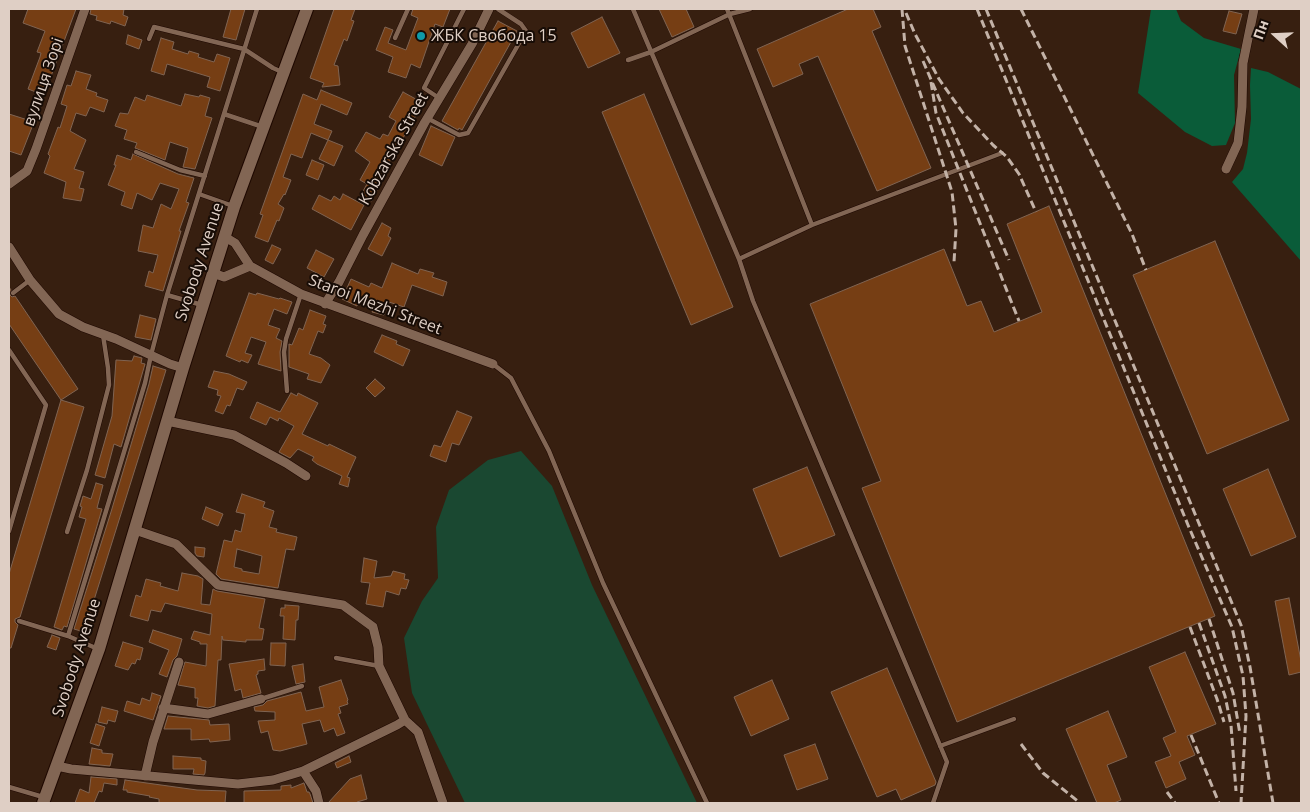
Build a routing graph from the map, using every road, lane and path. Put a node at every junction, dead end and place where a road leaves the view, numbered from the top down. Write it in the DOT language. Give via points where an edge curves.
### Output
graph roads {
  1 [pos="86,9"];
  2 [pos="257,9"];
  3 [pos="307,9"];
  4 [pos="408,9"];
  5 [pos="464,9"];
  6 [pos="489,9"];
  7 [pos="498,9"];
  8 [pos="633,9"];
  9 [pos="750,9"];
  10 [pos="1254,9"];
  11 [pos="729,11"];
  12 [pos="395,38"];
  13 [pos="149,39"];
  14 [pos="244,49"];
  15 [pos="652,52"];
  16 [pos="628,60"];
  17 [pos="284,73"];
  18 [pos="439,98"];
  19 [pos="224,114"];
  20 [pos="427,118"];
  21 [pos="263,128"];
  22 [pos="136,152"];
  23 [pos="1002,153"];
  24 [pos="1226,169"];
  25 [pos="204,176"];
  26 [pos="9,184"];
  27 [pos="199,194"];
  28 [pos="234,207"];
  29 [pos="812,225"];
  30 [pos="225,237"];
  31 [pos="9,247"];
  32 [pos="739,259"];
  33 [pos="250,266"];
  34 [pos="213,273"];
  35 [pos="30,280"];
  36 [pos="13,293"];
  37 [pos="301,294"];
  38 [pos="167,295"];
  39 [pos="325,304"];
  40 [pos="203,305"];
  41 [pos="102,334"];
  42 [pos="9,350"];
  43 [pos="151,355"];
  44 [pos="493,364"];
  45 [pos="183,368"];
  46 [pos="287,391"];
  47 [pos="167,421"];
  48 [pos="306,476"];
  49 [pos="10,520"];
  50 [pos="135,530"];
  51 [pos="9,531"];
  52 [pos="67,532"];
  53 [pos="19,621"];
  54 [pos="68,636"];
  55 [pos="99,649"];
  56 [pos="336,658"];
  57 [pos="179,662"];
  58 [pos="379,666"];
  59 [pos="302,686"];
  60 [pos="261,700"];
  61 [pos="164,708"];
  62 [pos="1014,719"];
  63 [pos="405,720"];
  64 [pos="940,746"];
  65 [pos="57,766"];
  66 [pos="303,770"];
  67 [pos="145,776"];
  68 [pos="9,787"];
  69 [pos="44,801"];
  70 [pos="319,803"];
  71 [pos="443,803"];
  72 [pos="707,803"];
  73 [pos="933,803"];
  1 -- 26 [label="street, вулиця Зорі" via="36,149 26,171"];
  2 -- 14 [label="lane"];
  3 -- 17 [label="main road, Svobody Avenue"];
  4 -- 12 [label="lane"];
  5 -- 18 [label="lane" via="424,88"];
  6 -- 18 [label="street, Kobzarska Street"];
  7 -- 20 [label="lane" via="526,31 468,133 459,135"];
  8 -- 15 [label="lane"];
  9 -- 11 [label="lane"];
  10 -- 24 [label="street" via="1243,63 1238,143"];
  11 -- 15 [label="lane"];
  11 -- 29 [label="lane"];
  13 -- 14 [label="lane" via="154,27"];
  14 -- 17 [label="lane"];
  14 -- 19 [label="lane"];
  15 -- 16 [label="lane"];
  15 -- 32 [label="lane"];
  17 -- 21 [label="main road, Svobody Avenue"];
  18 -- 20 [label="street, Kobzarska Street"];
  19 -- 21 [label="lane"];
  19 -- 25 [label="lane"];
  20 -- 39 [label="street, Kobzarska Street"];
  21 -- 28 [label="main road, Svobody Avenue"];
  22 -- 25 [label="lane"];
  23 -- 29 [label="lane"];
  25 -- 27 [label="lane"];
  27 -- 28 [label="lane"];
  27 -- 38 [label="lane"];
  28 -- 30 [label="main road, Svobody Avenue"];
  29 -- 32 [label="lane"];
  30 -- 33 [label="street, Staroi Mezhi Street" via="235,243"];
  30 -- 34 [label="main road, Svobody Avenue"];
  31 -- 35 [label="street"];
  32 -- 64 [label="lane" via="757,310"];
  33 -- 34 [label="street" via="224,277"];
  33 -- 37 [label="street, Staroi Mezhi Street"];
  34 -- 40 [label="main road, Svobody Avenue"];
  35 -- 36 [label="lane"];
  35 -- 41 [label="street" via="59,314"];
  37 -- 39 [label="street, Staroi Mezhi Street"];
  37 -- 46 [label="lane" via="284,352"];
  38 -- 40 [label="lane"];
  38 -- 43 [label="lane"];
  39 -- 44 [label="street, Staroi Mezhi Street"];
  40 -- 45 [label="main road, Svobody Avenue"];
  41 -- 43 [label="street"];
  41 -- 52 [label="lane" via="109,385"];
  42 -- 49 [label="lane" via="46,405"];
  43 -- 45 [label="street"];
  43 -- 54 [label="lane"];
  44 -- 72 [label="lane" via="511,378 549,451 603,583"];
  45 -- 47 [label="main road, Svobody Avenue"];
  47 -- 48 [label="street" via="234,436"];
  47 -- 50 [label="main road, Svobody Avenue"];
  49 -- 51 [label="lane"];
  50 -- 55 [label="main road, Svobody Avenue"];
  50 -- 58 [label="street" via="176,544 218,584 343,605 373,628"];
  53 -- 54 [label="lane"];
  54 -- 55 [label="lane"];
  55 -- 65 [label="main road, Svobody Avenue"];
  56 -- 58 [label="lane"];
  57 -- 61 [label="street"];
  58 -- 63 [label="street"];
  59 -- 60 [label="lane"];
  60 -- 61 [label="street" via="208,714"];
  61 -- 67 [label="street"];
  62 -- 64 [label="lane"];
  63 -- 66 [label="street"];
  63 -- 71 [label="street" via="418,732"];
  64 -- 73 [label="lane" via="947,762"];
  65 -- 67 [label="street"];
  65 -- 69 [label="main road, Svobody Avenue"];
  66 -- 67 [label="street" via="274,780 238,784"];
  66 -- 70 [label="street" via="316,791"];
  68 -- 69 [label="lane"];
}
